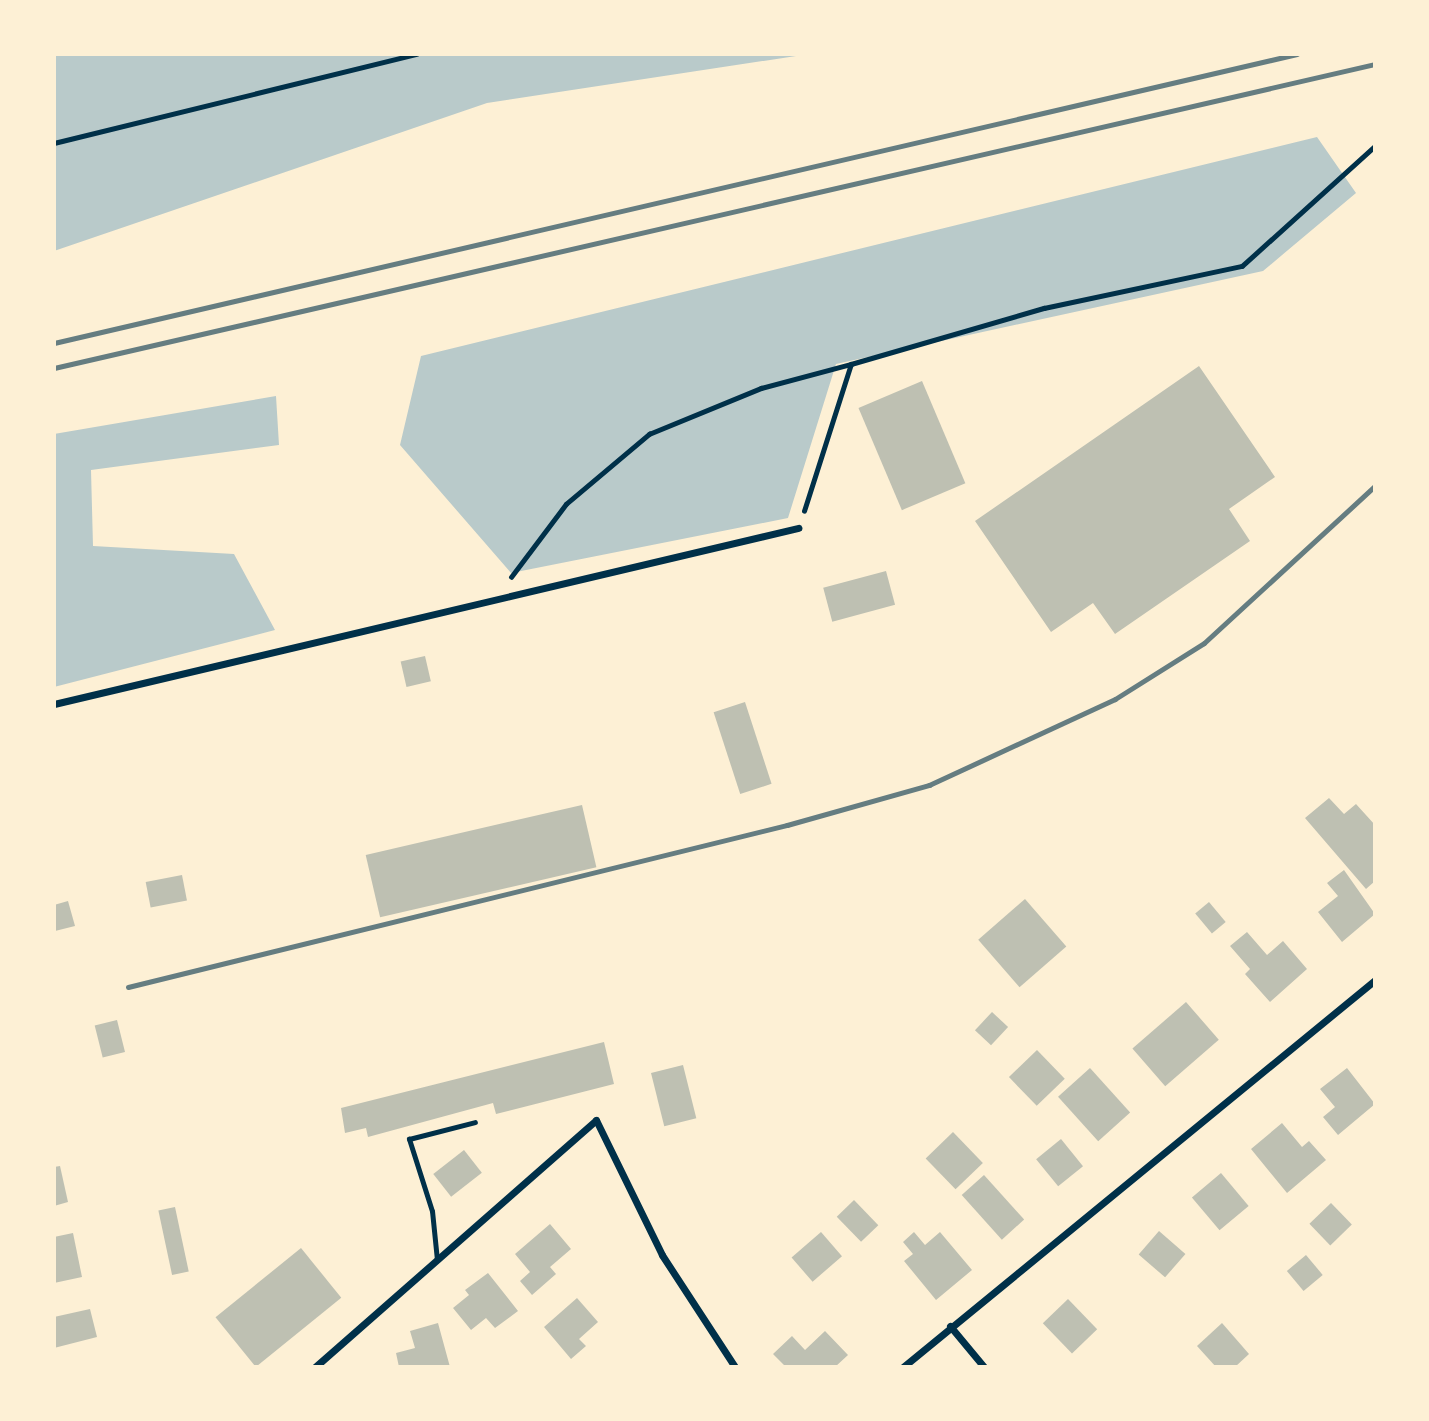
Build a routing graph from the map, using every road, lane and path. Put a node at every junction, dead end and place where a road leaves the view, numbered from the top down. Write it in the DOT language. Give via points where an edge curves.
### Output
graph roads {
  1 [pos="416,54"];
  2 [pos="54,143"];
  3 [pos="1375,146"];
  4 [pos="850,364"];
  5 [pos="798,528"];
  6 [pos="494,600"];
  7 [pos="54,704"];
  8 [pos="1375,981"];
  9 [pos="475,1122"];
  10 [pos="437,1260"];
  11 [pos="950,1326"];
  12 [pos="316,1367"];
  13 [pos="735,1367"];
  14 [pos="903,1367"];
  15 [pos="984,1367"];
  1 -- 2 [label="path"];
  3 -- 4 [label="path" via="1242,266 1044,308"];
  4 -- 5 [label="path"];
  4 -- 6 [label="path" via="761,388 649,434 566,504"];
  5 -- 6 [label="street"];
  6 -- 7 [label="street"];
  8 -- 11 [label="street"];
  9 -- 10 [label="lane" via="409,1139 432,1211"];
  10 -- 12 [label="street"];
  10 -- 13 [label="street" via="596,1120 662,1255"];
  11 -- 14 [label="street"];
  11 -- 15 [label="street"];
}
